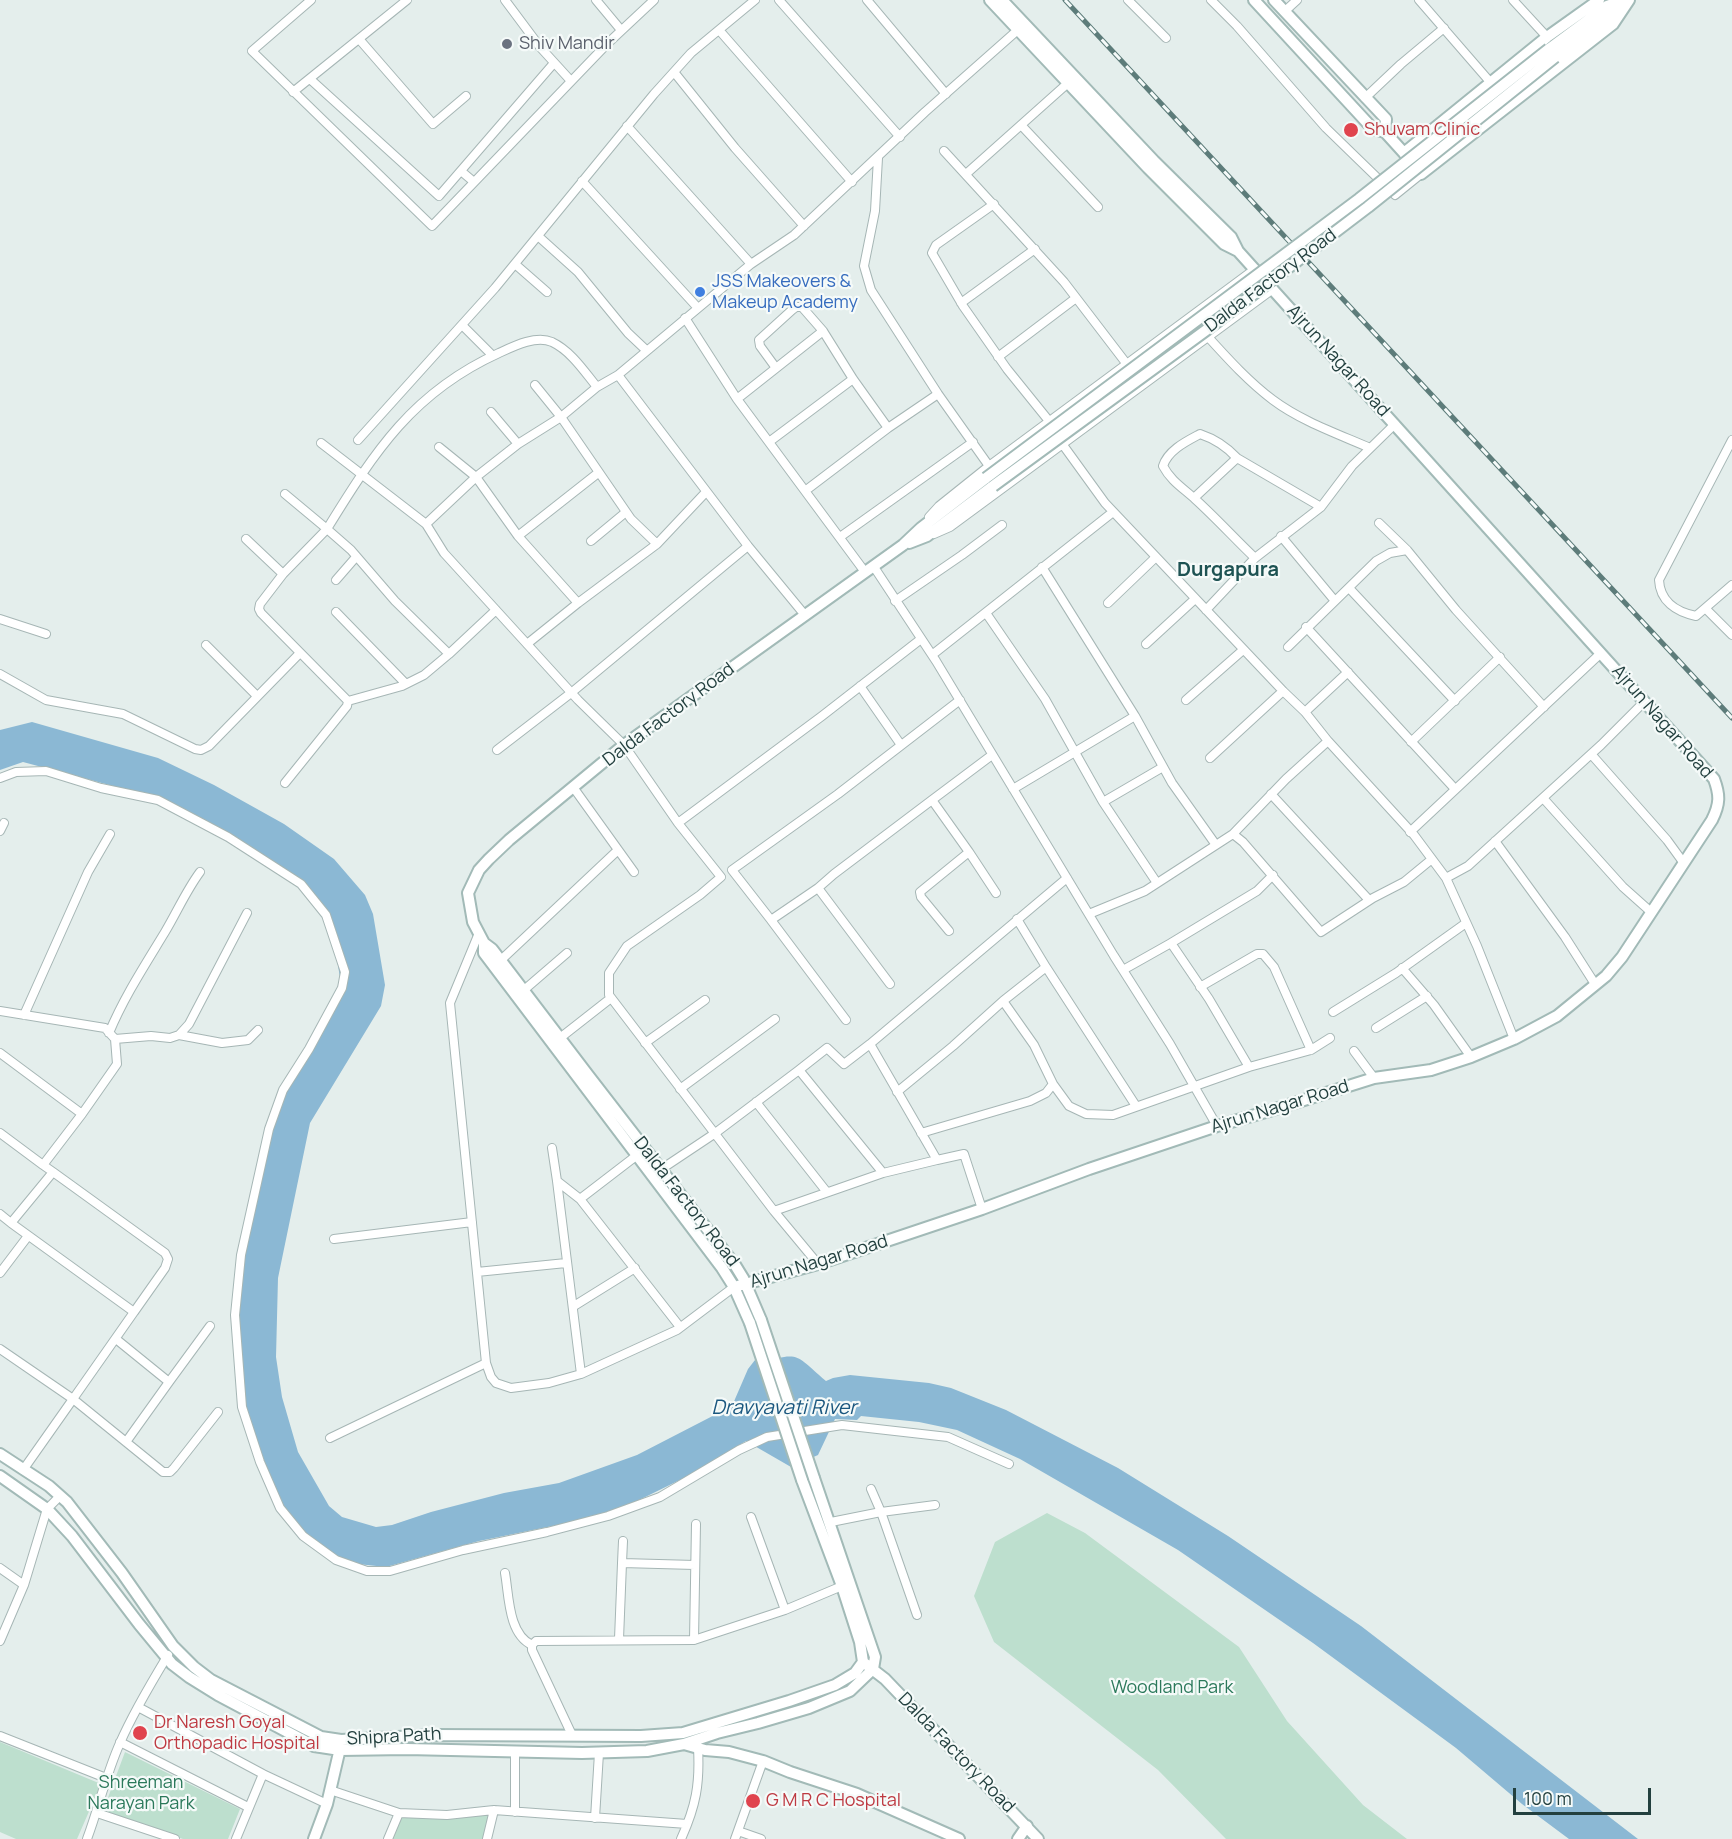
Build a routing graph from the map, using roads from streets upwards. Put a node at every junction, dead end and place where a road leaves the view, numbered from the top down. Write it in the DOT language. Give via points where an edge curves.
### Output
graph roads {
  1 [pos="311,0"];
  2 [pos="407,0"];
  3 [pos="505,0"];
  4 [pos="596,0"];
  5 [pos="654,0"];
  6 [pos="754,0"];
  7 [pos="779,0"];
  8 [pos="867,0"];
  9 [pos="990,0"];
  10 [pos="1002,0"];
  11 [pos="1128,0"];
  12 [pos="1211,0"];
  13 [pos="1254,0"];
  14 [pos="1274,0"];
  15 [pos="1296,0"];
  16 [pos="1419,0"];
  17 [pos="1514,0"];
  18 [pos="1599,0"];
  19 [pos="1627,0"];
  20 [pos="1285,11"];
  21 [pos="1021,27"];
  22 [pos="1444,28"];
  23 [pos="621,30"];
  24 [pos="719,30"];
  25 [pos="1547,37"];
  26 [pos="1166,38"];
  27 [pos="359,39"];
  28 [pos="554,63"];
  29 [pos="674,72"];
  30 [pos="310,79"];
  31 [pos="571,81"];
  32 [pos="1491,82"];
  33 [pos="1068,83"];
  34 [pos="293,92"];
  35 [pos="946,94"];
  36 [pos="466,96"];
  37 [pos="1365,98"];
  38 [pos="1021,125"];
  39 [pos="627,126"];
  40 [pos="1385,132"];
  41 [pos="900,137"];
  42 [pos="944,151"];
  43 [pos="1404,153"];
  44 [pos="878,158"];
  45 [pos="461,171"];
  46 [pos="966,174"];
  47 [pos="1421,174"];
  48 [pos="582,181"];
  49 [pos="474,182"];
  50 [pos="852,182"];
  51 [pos="994,204"];
  52 [pos="1098,207"];
  53 [pos="804,226"];
  54 [pos="538,236"];
  55 [pos="1035,249"];
  56 [pos="1238,251"];
  57 [pos="515,264"];
  58 [pos="751,264"];
  59 [pos="1255,269"];
  60 [pos="1273,290"];
  61 [pos="547,292"];
  62 [pos="1076,298"];
  63 [pos="961,303"];
  64 [pos="697,307"];
  65 [pos="685,318"];
  66 [pos="462,325"];
  67 [pos="823,331"];
  68 [pos="1209,338"];
  69 [pos="646,350"];
  70 [pos="493,356"];
  71 [pos="998,357"];
  72 [pos="1126,363"];
  73 [pos="776,368"];
  74 [pos="618,375"];
  75 [pos="853,379"];
  76 [pos="535,385"];
  77 [pos="597,387"];
  78 [pos="938,394"];
  79 [pos="736,399"];
  80 [pos="491,412"];
  81 [pos="561,417"];
  82 [pos="1049,421"];
  83 [pos="1395,424"];
  84 [pos="888,428"];
  85 [pos="358,440"];
  86 [pos="1732,440"];
  87 [pos="973,441"];
  88 [pos="769,442"];
  89 [pos="321,443"];
  90 [pos="518,444"];
  91 [pos="1063,445"];
  92 [pos="439,447"];
  93 [pos="1370,448"];
  94 [pos="1237,458"];
  95 [pos="989,466"];
  96 [pos="598,473"];
  97 [pos="361,474"];
  98 [pos="476,477"];
  99 [pos="805,491"];
  100 [pos="706,492"];
  101 [pos="285,495"];
  102 [pos="1194,498"];
  103 [pos="1321,507"];
  104 [pos="626,512"];
  105 [pos="1113,512"];
  106 [pos="1379,523"];
  107 [pos="426,524"];
  108 [pos="1002,525"];
  109 [pos="327,529"];
  110 [pos="924,532"];
  111 [pos="518,536"];
  112 [pos="1281,536"];
  113 [pos="840,537"];
  114 [pos="246,539"];
  115 [pos="591,541"];
  116 [pos="657,544"];
  117 [pos="748,546"];
  118 [pos="1407,550"];
  119 [pos="356,556"];
  120 [pos="1156,557"];
  121 [pos="1255,558"];
  122 [pos="1042,567"];
  123 [pos="870,570"];
  124 [pos="283,574"];
  125 [pos="336,580"];
  126 [pos="1732,585"];
  127 [pos="1349,588"];
  128 [pos="1195,599"];
  129 [pos="895,601"];
  130 [pos="1335,601"];
  131 [pos="578,603"];
  132 [pos="1108,603"];
  133 [pos="1706,609"];
  134 [pos="496,610"];
  135 [pos="1206,610"];
  136 [pos="336,612"];
  137 [pos="986,613"];
  138 [pos="804,614"];
  139 [pos="0,619"];
  140 [pos="1306,627"];
  141 [pos="46,634"];
  142 [pos="1732,635"];
  143 [pos="921,639"];
  144 [pos="527,644"];
  145 [pos="1146,644"];
  146 [pos="206,645"];
  147 [pos="1288,646"];
  148 [pos="1243,650"];
  149 [pos="1601,653"];
  150 [pos="299,654"];
  151 [pos="449,654"];
  152 [pos="932,655"];
  153 [pos="1500,657"];
  154 [pos="1348,672"];
  155 [pos="0,674"];
  156 [pos="406,684"];
  157 [pos="860,686"];
  158 [pos="1283,691"];
  159 [pos="571,693"];
  160 [pos="257,696"];
  161 [pos="960,700"];
  162 [pos="1186,700"];
  163 [pos="348,701"];
  164 [pos="1455,701"];
  165 [pos="1645,701"];
  166 [pos="1544,707"];
  167 [pos="1305,712"];
  168 [pos="1135,716"];
  169 [pos="1328,741"];
  170 [pos="1411,742"];
  171 [pos="624,745"];
  172 [pos="901,745"];
  173 [pos="496,750"];
  174 [pos="1075,752"];
  175 [pos="1590,754"];
  176 [pos="992,755"];
  177 [pos="1210,758"];
  178 [pos="1163,767"];
  179 [pos="0,778"];
  180 [pos="285,783"];
  181 [pos="573,787"];
  182 [pos="1013,789"];
  183 [pos="1455,789"];
  184 [pos="1271,794"];
  185 [pos="1543,798"];
  186 [pos="932,800"];
  187 [pos="1103,802"];
  188 [pos="678,823"];
  189 [pos="1410,831"];
  190 [pos="110,834"];
  191 [pos="1233,834"];
  192 [pos="1495,841"];
  193 [pos="1216,844"];
  194 [pos="618,850"];
  195 [pos="969,852"];
  196 [pos="1432,859"];
  197 [pos="1683,862"];
  198 [pos="732,870"];
  199 [pos="200,872"];
  200 [pos="634,872"];
  201 [pos="1273,874"];
  202 [pos="721,877"];
  203 [pos="1067,878"];
  204 [pos="1446,878"];
  205 [pos="1157,883"];
  206 [pos="818,888"];
  207 [pos="996,893"];
  208 [pos="1369,900"];
  209 [pos="1651,912"];
  210 [pos="247,913"];
  211 [pos="1089,914"];
  212 [pos="771,920"];
  213 [pos="1017,920"];
  214 [pos="1466,923"];
  215 [pos="950,931"];
  216 [pos="479,933"];
  217 [pos="484,943"];
  218 [pos="1171,943"];
  219 [pos="567,952"];
  220 [pos="501,960"];
  221 [pos="1046,967"];
  222 [pos="1402,968"];
  223 [pos="1123,970"];
  224 [pos="890,984"];
  225 [pos="1595,984"];
  226 [pos="1200,987"];
  227 [pos="524,990"];
  228 [pos="1427,996"];
  229 [pos="610,998"];
  230 [pos="705,999"];
  231 [pos="1003,1001"];
  232 [pos="0,1011"];
  233 [pos="1334,1012"];
  234 [pos="24,1015"];
  235 [pos="775,1019"];
  236 [pos="846,1020"];
  237 [pos="1377,1028"];
  238 [pos="258,1030"];
  239 [pos="179,1035"];
  240 [pos="112,1036"];
  241 [pos="560,1038"];
  242 [pos="1330,1038"];
  243 [pos="1514,1038"];
  244 [pos="645,1043"];
  245 [pos="870,1044"];
  246 [pos="1311,1050"];
  247 [pos="1354,1051"];
  248 [pos="0,1053"];
  249 [pos="1471,1057"];
  250 [pos="1249,1067"];
  251 [pos="799,1070"];
  252 [pos="1374,1078"];
  253 [pos="1053,1084"];
  254 [pos="1194,1086"];
  255 [pos="680,1089"];
  256 [pos="897,1092"];
  257 [pos="756,1102"];
  258 [pos="1136,1106"];
  259 [pos="82,1114"];
  260 [pos="1217,1126"];
  261 [pos="0,1133"];
  262 [pos="921,1133"];
  263 [pos="714,1134"];
  264 [pos="552,1148"];
  265 [pos="636,1156"];
  266 [pos="938,1160"];
  267 [pos="43,1165"];
  268 [pos="660,1170"];
  269 [pos="53,1172"];
  270 [pos="883,1173"];
  271 [pos="557,1181"];
  272 [pos="826,1191"];
  273 [pos="580,1199"];
  274 [pos="982,1209"];
  275 [pos="774,1211"];
  276 [pos="0,1214"];
  277 [pos="472,1222"];
  278 [pos="11,1223"];
  279 [pos="28,1236"];
  280 [pos="334,1239"];
  281 [pos="566,1263"];
  282 [pos="818,1264"];
  283 [pos="635,1268"];
  284 [pos="477,1272"];
  285 [pos="0,1273"];
  286 [pos="746,1285"];
  287 [pos="734,1287"];
  288 [pos="574,1306"];
  289 [pos="134,1312"];
  290 [pos="755,1322"];
  291 [pos="210,1326"];
  292 [pos="680,1327"];
  293 [pos="116,1339"];
  294 [pos="0,1349"];
  295 [pos="486,1363"];
  296 [pos="581,1374"];
  297 [pos="169,1382"];
  298 [pos="73,1400"];
  299 [pos="218,1412"];
  300 [pos="330,1438"];
  301 [pos="126,1442"];
  302 [pos="0,1454"];
  303 [pos="1009,1464"];
  304 [pos="23,1470"];
  305 [pos="0,1476"];
  306 [pos="871,1489"];
  307 [pos="60,1496"];
  308 [pos="935,1505"];
  309 [pos="47,1509"];
  310 [pos="881,1512"];
  311 [pos="752,1517"];
  312 [pos="831,1522"];
  313 [pos="696,1524"];
  314 [pos="623,1541"];
  315 [pos="622,1563"];
  316 [pos="695,1565"];
  317 [pos="0,1568"];
  318 [pos="505,1573"];
  319 [pos="24,1585"];
  320 [pos="842,1586"];
  321 [pos="784,1610"];
  322 [pos="917,1616"];
  323 [pos="619,1639"];
  324 [pos="694,1640"];
  325 [pos="0,1641"];
  326 [pos="532,1645"];
  327 [pos="173,1646"];
  328 [pos="166,1658"];
  329 [pos="863,1662"];
  330 [pos="873,1669"];
  331 [pos="138,1707"];
  332 [pos="674,1734"];
  333 [pos="572,1735"];
  334 [pos="0,1736"];
  335 [pos="120,1742"];
  336 [pos="684,1744"];
  337 [pos="340,1745"];
  338 [pos="698,1748"];
  339 [pos="515,1751"];
  340 [pos="599,1753"];
  341 [pos="763,1761"];
  342 [pos="263,1774"];
  343 [pos="106,1778"];
  344 [pos="330,1790"];
  345 [pos="327,1804"];
  346 [pos="248,1807"];
  347 [pos="494,1810"];
  348 [pos="515,1812"];
  349 [pos="97,1813"];
  350 [pos="399,1813"];
  351 [pos="595,1818"];
  352 [pos="687,1824"];
  353 [pos="1027,1826"];
  354 [pos="736,1835"];
  355 [pos="87,1839"];
  356 [pos="175,1839"];
  357 [pos="236,1839"];
  358 [pos="314,1839"];
  359 [pos="388,1839"];
  360 [pos="487,1839"];
  361 [pos="681,1839"];
  362 [pos="761,1839"];
  363 [pos="959,1839"];
  364 [pos="1018,1839"];
  365 [pos="1038,1839"];
  1 -- 34 [label="street" via="252,51"];
  2 -- 27 [label="street"];
  3 -- 28 [label="street"];
  4 -- 23 [label="street"];
  5 -- 23 [label="street"];
  6 -- 24 [label="street"];
  7 -- 41 [label="street"];
  8 -- 35 [label="street"];
  9 -- 21 [label="street, Ajrun Nagar Road"];
  10 -- 21 [label="street, Ajrun Nagar Road"];
  11 -- 26 [label="street"];
  12 -- 47 [label="street" via="1326,128 1395,195"];
  13 -- 40 [label="street" via="1365,121 1373,129"];
  14 -- 20 [label="street"];
  15 -- 20 [label="street"];
  16 -- 22 [label="street"];
  17 -- 25 [label="street"];
  18 -- 25 [label="street"];
  19 -- 47 [label="street" via="1613,24"];
  19 -- 110 [label="street, Dalda Factory Road, bridge" via="1613,14 1552,53 1368,207 1205,331"];
  20 -- 37 [label="street"];
  21 -- 33 [label="street, Ajrun Nagar Road"];
  21 -- 35 [label="street"];
  21 -- 56 [label="street, Ajrun Nagar Road" via="1231,237"];
  22 -- 32 [label="street"];
  22 -- 37 [label="street"];
  23 -- 31 [label="street"];
  24 -- 29 [label="street"];
  24 -- 50 [label="street"];
  25 -- 32 [label="street"];
  27 -- 30 [label="street"];
  27 -- 36 [label="street" via="434,124"];
  28 -- 31 [label="street"];
  28 -- 45 [label="street"];
  29 -- 39 [label="street"];
  29 -- 53 [label="street"];
  30 -- 34 [label="street"];
  30 -- 45 [label="street" via="439,196"];
  31 -- 49 [label="street"];
  32 -- 43 [label="street"];
  33 -- 38 [label="street"];
  33 -- 56 [label="street, Ajrun Nagar Road" via="1224,244"];
  34 -- 49 [label="street" via="432,226"];
  35 -- 41 [label="street"];
  37 -- 40 [label="street" via="1386,119"];
  38 -- 46 [label="street"];
  38 -- 52 [label="street"];
  39 -- 48 [label="street"];
  39 -- 58 [label="street"];
  40 -- 43 [label="street"];
  41 -- 44 [label="street"];
  42 -- 46 [label="street"];
  43 -- 47 [label="street"];
  44 -- 50 [label="street"];
  44 -- 78 [label="street" via="864,266 871,290"];
  45 -- 49 [label="street"];
  46 -- 51 [label="street"];
  48 -- 54 [label="street"];
  48 -- 64 [label="street"];
  50 -- 53 [label="street"];
  51 -- 55 [label="street"];
  51 -- 63 [label="street" via="936,245 932,252"];
  53 -- 58 [label="street"];
  54 -- 57 [label="street"];
  54 -- 69 [label="street" via="578,272"];
  55 -- 62 [label="street"];
  55 -- 63 [label="street"];
  56 -- 59 [label="street, Ajrun Nagar Road"];
  57 -- 61 [label="street"];
  57 -- 66 [label="street"];
  58 -- 64 [label="street"];
  59 -- 60 [label="street, Ajrun Nagar Road"];
  59 -- 72 [label="street"];
  60 -- 68 [label="street"];
  60 -- 83 [label="street, Ajrun Nagar Road"];
  62 -- 71 [label="street"];
  62 -- 72 [label="street"];
  63 -- 71 [label="street"];
  64 -- 65 [label="street"];
  65 -- 69 [label="street"];
  65 -- 79 [label="street"];
  66 -- 70 [label="street"];
  66 -- 85 [label="street"];
  67 -- 73 [label="street"];
  67 -- 73 [label="street" via="805,308 792,310 758,342"];
  67 -- 75 [label="street"];
  68 -- 91 [label="street"];
  68 -- 93 [label="street" via="1238,371 1274,401"];
  69 -- 74 [label="street"];
  70 -- 77 [label="street" via="531,341 550,341 566,350"];
  70 -- 97 [label="street" via="444,384 414,409 382,443"];
  71 -- 82 [label="street"];
  72 -- 82 [label="street"];
  73 -- 79 [label="street"];
  74 -- 77 [label="street"];
  74 -- 100 [label="street"];
  75 -- 84 [label="street"];
  75 -- 88 [label="street"];
  76 -- 81 [label="street"];
  77 -- 81 [label="street"];
  78 -- 84 [label="street"];
  78 -- 87 [label="street"];
  79 -- 88 [label="street"];
  80 -- 90 [label="street"];
  81 -- 90 [label="street"];
  81 -- 96 [label="street"];
  82 -- 95 [label="street"];
  83 -- 93 [label="street"];
  83 -- 149 [label="street, Ajrun Nagar Road"];
  84 -- 99 [label="street"];
  86 -- 133 [label="street" via="1659,580 1662,597 1681,613 1696,616"];
  87 -- 95 [label="street"];
  87 -- 113 [label="street"];
  88 -- 99 [label="street"];
  89 -- 97 [label="street"];
  90 -- 98 [label="street"];
  91 -- 105 [label="street"];
  91 -- 110 [label="street" via="950,527"];
  92 -- 98 [label="street"];
  93 -- 103 [label="street"];
  94 -- 102 [label="street"];
  94 -- 102 [label="street" via="1226,446 1200,434 1168,457 1163,466 1166,472"];
  94 -- 103 [label="street"];
  95 -- 110 [label="street" via="939,506"];
  96 -- 104 [label="street"];
  96 -- 111 [label="street"];
  97 -- 107 [label="street"];
  97 -- 109 [label="street"];
  98 -- 107 [label="street"];
  98 -- 111 [label="street"];
  99 -- 113 [label="street"];
  100 -- 116 [label="street"];
  100 -- 117 [label="street"];
  101 -- 109 [label="street"];
  102 -- 121 [label="street"];
  103 -- 112 [label="street"];
  104 -- 115 [label="street"];
  104 -- 116 [label="street"];
  105 -- 120 [label="street"];
  105 -- 122 [label="street"];
  106 -- 118 [label="street"];
  107 -- 134 [label="street" via="444,553"];
  108 -- 129 [label="street"];
  109 -- 119 [label="street"];
  109 -- 124 [label="street"];
  110 -- 123 [label="street, Dalda Factory Road"];
  111 -- 131 [label="street"];
  112 -- 121 [label="street"];
  112 -- 130 [label="street"];
  113 -- 123 [label="street"];
  114 -- 124 [label="street"];
  116 -- 131 [label="street"];
  117 -- 138 [label="street"];
  117 -- 159 [label="street"];
  118 -- 127 [label="street" via="1376,561"];
  118 -- 153 [label="street"];
  119 -- 125 [label="street"];
  119 -- 151 [label="street"];
  120 -- 128 [label="street"];
  120 -- 132 [label="street"];
  121 -- 135 [label="street"];
  122 -- 137 [label="street"];
  122 -- 168 [label="street"];
  123 -- 129 [label="street"];
  123 -- 138 [label="street, Dalda Factory Road"];
  124 -- 150 [label="street" via="259,609"];
  126 -- 133 [label="street"];
  127 -- 130 [label="street"];
  127 -- 164 [label="street"];
  128 -- 135 [label="street"];
  128 -- 145 [label="street"];
  129 -- 143 [label="street"];
  130 -- 140 [label="street"];
  131 -- 144 [label="street"];
  133 -- 142 [label="street"];
  134 -- 144 [label="street"];
  134 -- 151 [label="street"];
  135 -- 148 [label="street"];
  136 -- 156 [label="street"];
  137 -- 152 [label="street"];
  137 -- 174 [label="street" via="1046,699"];
  138 -- 171 [label="street, Dalda Factory Road"];
  139 -- 141 [label="street"];
  140 -- 147 [label="street"];
  140 -- 154 [label="street"];
  143 -- 152 [label="street"];
  143 -- 157 [label="street"];
  144 -- 159 [label="street"];
  146 -- 160 [label="street"];
  148 -- 158 [label="street"];
  148 -- 162 [label="street"];
  149 -- 165 [label="street, Ajrun Nagar Road"];
  149 -- 166 [label="street"];
  150 -- 160 [label="street"];
  150 -- 163 [label="street"];
  151 -- 156 [label="street"];
  152 -- 161 [label="street"];
  153 -- 164 [label="street"];
  153 -- 166 [label="street"];
  154 -- 167 [label="street"];
  154 -- 170 [label="street"];
  155 -- 160 [label="street" via="46,700 123,714 201,750"];
  156 -- 163 [label="street"];
  157 -- 172 [label="street"];
  157 -- 188 [label="street"];
  158 -- 167 [label="street"];
  158 -- 177 [label="street"];
  159 -- 171 [label="street"];
  159 -- 173 [label="street"];
  161 -- 172 [label="street"];
  161 -- 176 [label="street"];
  163 -- 180 [label="street"];
  164 -- 170 [label="street"];
  165 -- 175 [label="street"];
  165 -- 197 [label="street, Ajrun Nagar Road" via="1714,779 1719,792 1719,806 1713,819"];
  166 -- 183 [label="street"];
  167 -- 169 [label="street"];
  168 -- 174 [label="street"];
  168 -- 178 [label="street"];
  169 -- 184 [label="street"];
  169 -- 189 [label="street"];
  170 -- 183 [label="street"];
  171 -- 181 [label="street, Dalda Factory Road"];
  171 -- 188 [label="street"];
  172 -- 198 [label="street"];
  174 -- 182 [label="street"];
  174 -- 187 [label="street"];
  175 -- 185 [label="street"];
  175 -- 197 [label="street"];
  176 -- 182 [label="street"];
  176 -- 186 [label="street"];
  178 -- 187 [label="street"];
  178 -- 193 [label="street"];
  179 -- 303 [label="street" via="16,772 46,771 158,800 228,837 301,884 326,915 345,972 342,988 283,1090 268,1129 241,1255 235,1315 242,1407 260,1462 280,1508 303,1536 336,1560 368,1571 390,1571 557,1530 660,1497 767,1437 842,1425 948,1437"];
  181 -- 194 [label="street"];
  181 -- 216 [label="street, Dalda Factory Road" via="479,870 468,893"];
  182 -- 203 [label="street"];
  183 -- 189 [label="street"];
  184 -- 191 [label="street"];
  184 -- 208 [label="street"];
  185 -- 192 [label="street"];
  185 -- 209 [label="street" via="1623,887"];
  186 -- 195 [label="street"];
  186 -- 206 [label="street"];
  187 -- 205 [label="street"];
  188 -- 202 [label="street"];
  189 -- 196 [label="street"];
  190 -- 234 [label="street" via="88,872"];
  191 -- 193 [label="street"];
  191 -- 201 [label="street"];
  192 -- 204 [label="street" via="1468,866"];
  192 -- 225 [label="street"];
  193 -- 205 [label="street"];
  194 -- 200 [label="street"];
  194 -- 220 [label="street"];
  195 -- 207 [label="street"];
  195 -- 215 [label="street" via="920,892"];
  196 -- 204 [label="street"];
  196 -- 208 [label="street" via="1404,882"];
  197 -- 209 [label="street, Ajrun Nagar Road"];
  198 -- 202 [label="street"];
  198 -- 212 [label="street"];
  199 -- 240 [label="street" via="122,1004"];
  201 -- 208 [label="street" via="1322,932"];
  201 -- 218 [label="street" via="1257,891"];
  202 -- 229 [label="street" via="627,946 609,973"];
  203 -- 211 [label="street"];
  203 -- 213 [label="street"];
  204 -- 214 [label="street"];
  205 -- 211 [label="street"];
  206 -- 212 [label="street"];
  206 -- 224 [label="street"];
  209 -- 225 [label="street, Ajrun Nagar Road" via="1622,957"];
  210 -- 239 [label="street" via="189,1024"];
  211 -- 223 [label="street"];
  212 -- 236 [label="street"];
  213 -- 221 [label="street"];
  213 -- 245 [label="street"];
  214 -- 222 [label="street"];
  214 -- 243 [label="street"];
  216 -- 217 [label="street, Dalda Factory Road"];
  216 -- 277 [label="street" via="450,1003"];
  217 -- 220 [label="street, Dalda Factory Road"];
  217 -- 265 [label="street, Dalda Factory Road" via="484,953"];
  218 -- 223 [label="street"];
  218 -- 226 [label="street"];
  219 -- 227 [label="street"];
  220 -- 227 [label="street, Dalda Factory Road"];
  221 -- 231 [label="street"];
  221 -- 258 [label="street"];
  222 -- 228 [label="street"];
  222 -- 233 [label="street"];
  223 -- 254 [label="street"];
  225 -- 243 [label="street, Ajrun Nagar Road" via="1557,1016"];
  226 -- 246 [label="street" via="1263,954 1274,967"];
  226 -- 250 [label="street"];
  227 -- 241 [label="street, Dalda Factory Road"];
  228 -- 237 [label="street"];
  228 -- 249 [label="street"];
  229 -- 241 [label="street"];
  229 -- 244 [label="street"];
  230 -- 244 [label="street"];
  231 -- 253 [label="street" via="1034,1045"];
  231 -- 256 [label="street"];
  232 -- 234 [label="street"];
  234 -- 240 [label="street" via="105,1028"];
  235 -- 255 [label="street"];
  238 -- 239 [label="street" via="248,1040 222,1043"];
  239 -- 240 [label="street"];
  240 -- 259 [label="street" via="117,1064"];
  241 -- 268 [label="street, Dalda Factory Road"];
  242 -- 246 [label="street"];
  243 -- 249 [label="street, Ajrun Nagar Road"];
  244 -- 255 [label="street"];
  245 -- 251 [label="street" via="844,1064 826,1048"];
  245 -- 256 [label="street"];
  246 -- 250 [label="street"];
  247 -- 252 [label="street"];
  248 -- 259 [label="street"];
  249 -- 252 [label="street, Ajrun Nagar Road" via="1431,1070"];
  250 -- 254 [label="street"];
  251 -- 257 [label="street"];
  251 -- 270 [label="street"];
  252 -- 260 [label="street, Ajrun Nagar Road"];
  253 -- 258 [label="street" via="1070,1106 1086,1114 1113,1114"];
  253 -- 262 [label="street" via="1046,1093 1030,1101"];
  254 -- 258 [label="street"];
  254 -- 260 [label="street"];
  255 -- 263 [label="street"];
  256 -- 262 [label="street"];
  257 -- 263 [label="street"];
  257 -- 272 [label="street"];
  259 -- 267 [label="street"];
  260 -- 274 [label="street, Ajrun Nagar Road"];
  261 -- 267 [label="street"];
  262 -- 266 [label="street"];
  263 -- 268 [label="street"];
  263 -- 275 [label="street"];
  264 -- 271 [label="street"];
  265 -- 273 [label="street"];
  265 -- 287 [label="street, Dalda Factory Road"];
  266 -- 270 [label="street"];
  266 -- 274 [label="street" via="964,1154"];
  267 -- 269 [label="street"];
  268 -- 286 [label="street, Dalda Factory Road" via="735,1265"];
  269 -- 278 [label="street"];
  269 -- 289 [label="street" via="165,1253 165,1268"];
  270 -- 272 [label="street"];
  271 -- 273 [label="street"];
  271 -- 281 [label="street"];
  272 -- 275 [label="street"];
  273 -- 283 [label="street"];
  274 -- 282 [label="street, Ajrun Nagar Road"];
  275 -- 282 [label="street"];
  276 -- 278 [label="street"];
  277 -- 280 [label="street"];
  277 -- 284 [label="street"];
  278 -- 279 [label="street"];
  279 -- 285 [label="street"];
  279 -- 289 [label="street"];
  281 -- 284 [label="street"];
  281 -- 288 [label="street"];
  282 -- 286 [label="street, Ajrun Nagar Road"];
  283 -- 288 [label="street"];
  283 -- 292 [label="street"];
  284 -- 295 [label="street"];
  286 -- 287 [label="street, Ajrun Nagar Road"];
  286 -- 290 [label="street, Dalda Factory Road"];
  287 -- 290 [label="street, Dalda Factory Road"];
  287 -- 292 [label="street, Ajrun Nagar Road"];
  288 -- 296 [label="street"];
  289 -- 293 [label="street"];
  290 -- 312 [label="street, Dalda Factory Road, bridge"];
  290 -- 320 [label="street, Dalda Factory Road, bridge" via="802,1480"];
  291 -- 297 [label="street"];
  292 -- 296 [label="street, Ajrun Nagar Road"];
  293 -- 297 [label="street"];
  293 -- 298 [label="street"];
  294 -- 298 [label="street"];
  295 -- 296 [label="street, Ajrun Nagar Road" via="496,1383 511,1388"];
  295 -- 300 [label="street"];
  297 -- 301 [label="street"];
  298 -- 301 [label="street"];
  298 -- 304 [label="street"];
  299 -- 301 [label="street" via="170,1472 164,1472"];
  302 -- 304 [label="street, Shipra Path"];
  304 -- 307 [label="street, Shipra Path"];
  305 -- 309 [label="street, Shipra Path"];
  306 -- 310 [label="street"];
  307 -- 309 [label="street"];
  307 -- 327 [label="street, Shipra Path" via="122,1573"];
  308 -- 310 [label="street"];
  309 -- 319 [label="street"];
  309 -- 328 [label="street, Shipra Path"];
  310 -- 312 [label="street"];
  310 -- 322 [label="street"];
  311 -- 321 [label="street"];
  312 -- 330 [label="street, Dalda Factory Road" via="875,1657"];
  313 -- 316 [label="street"];
  314 -- 315 [label="street"];
  315 -- 316 [label="street"];
  315 -- 323 [label="street"];
  316 -- 324 [label="street"];
  317 -- 319 [label="street"];
  318 -- 326 [label="street" via="516,1629"];
  319 -- 325 [label="street"];
  320 -- 321 [label="street"];
  320 -- 329 [label="street, Dalda Factory Road"];
  321 -- 324 [label="street"];
  323 -- 324 [label="street"];
  323 -- 326 [label="street" via="536,1641"];
  326 -- 333 [label="street" via="538,1667"];
  327 -- 328 [label="street"];
  327 -- 337 [label="street, Shipra Path" via="211,1680"];
  328 -- 331 [label="street"];
  328 -- 337 [label="street, Shipra Path" via="189,1677 315,1746"];
  329 -- 330 [label="street, Dalda Factory Road"];
  329 -- 332 [label="street" via="855,1673 835,1685"];
  330 -- 336 [label="street" via="850,1691 819,1704"];
  330 -- 353 [label="street, Dalda Factory Road"];
  331 -- 335 [label="street"];
  331 -- 342 [label="street"];
  332 -- 333 [label="street, Shipra Path"];
  332 -- 336 [label="street, Shipra Path"];
  333 -- 337 [label="street, Shipra Path" via="435,1735"];
  334 -- 343 [label="street"];
  335 -- 343 [label="street"];
  335 -- 346 [label="street"];
  336 -- 338 [label="street, Shipra Path"];
  336 -- 340 [label="street, Shipra Path" via="647,1751"];
  337 -- 339 [label="street, Shipra Path"];
  337 -- 344 [label="street"];
  338 -- 341 [label="street, Shipra Path"];
  338 -- 352 [label="street" via="696,1800"];
  339 -- 340 [label="street, Shipra Path"];
  339 -- 348 [label="street"];
  340 -- 351 [label="street"];
  341 -- 354 [label="street"];
  341 -- 363 [label="street, Shipra Path" via="857,1794"];
  342 -- 345 [label="street"];
  342 -- 346 [label="street"];
  343 -- 349 [label="street"];
  344 -- 345 [label="street"];
  344 -- 350 [label="street"];
  345 -- 358 [label="street"];
  346 -- 357 [label="street"];
  347 -- 348 [label="street"];
  347 -- 350 [label="street" via="447,1815"];
  347 -- 360 [label="street"];
  348 -- 351 [label="street"];
  349 -- 355 [label="street"];
  349 -- 356 [label="street"];
  350 -- 359 [label="street"];
  351 -- 352 [label="street"];
  352 -- 361 [label="street"];
  353 -- 364 [label="street"];
  353 -- 365 [label="street, Dalda Factory Road"];
  354 -- 362 [label="street"];
}
